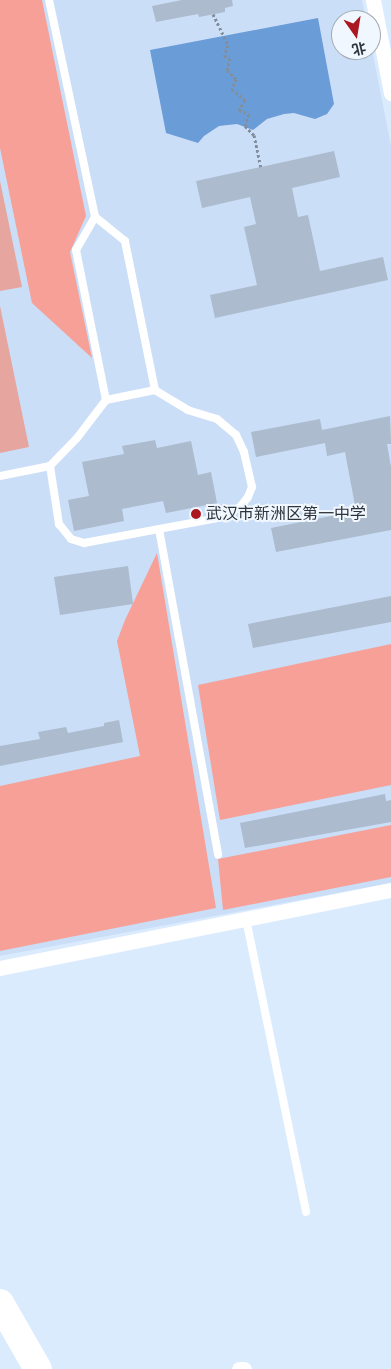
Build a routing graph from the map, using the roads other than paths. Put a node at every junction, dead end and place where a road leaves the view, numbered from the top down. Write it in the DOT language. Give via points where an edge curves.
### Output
graph roads {
  1 [pos="49,0"];
  2 [pos="373,0"];
  3 [pos="391,93"];
  4 [pos="95,217"];
  5 [pos="155,390"];
  6 [pos="106,400"];
  7 [pos="50,466"];
  8 [pos="0,476"];
  9 [pos="159,529"];
  10 [pos="218,855"];
  11 [pos="391,890"];
  12 [pos="246,919"];
  13 [pos="0,968"];
  14 [pos="306,1212"];
  15 [pos="0,1303"];
  16 [pos="38,1369"];
  17 [pos="239,1369"];
  18 [pos="244,1369"];
  1 -- 4 [label="lane"];
  2 -- 3 [label="street"];
  4 -- 5 [label="lane" via="125,241"];
  4 -- 6 [label="lane" via="76,250"];
  5 -- 6 [label="lane"];
  5 -- 9 [label="lane" via="188,410 217,419 236,435 244,452 252,487 241,506 223,517"];
  6 -- 7 [label="lane"];
  7 -- 8 [label="lane"];
  7 -- 9 [label="lane" via="59,524 71,539 84,542"];
  9 -- 10 [label="lane"];
  11 -- 12 [label="street"];
  12 -- 13 [label="street"];
  12 -- 14 [label="lane"];
  15 -- 16 [label="highway"];
  17 -- 18 [label="street"];
}
